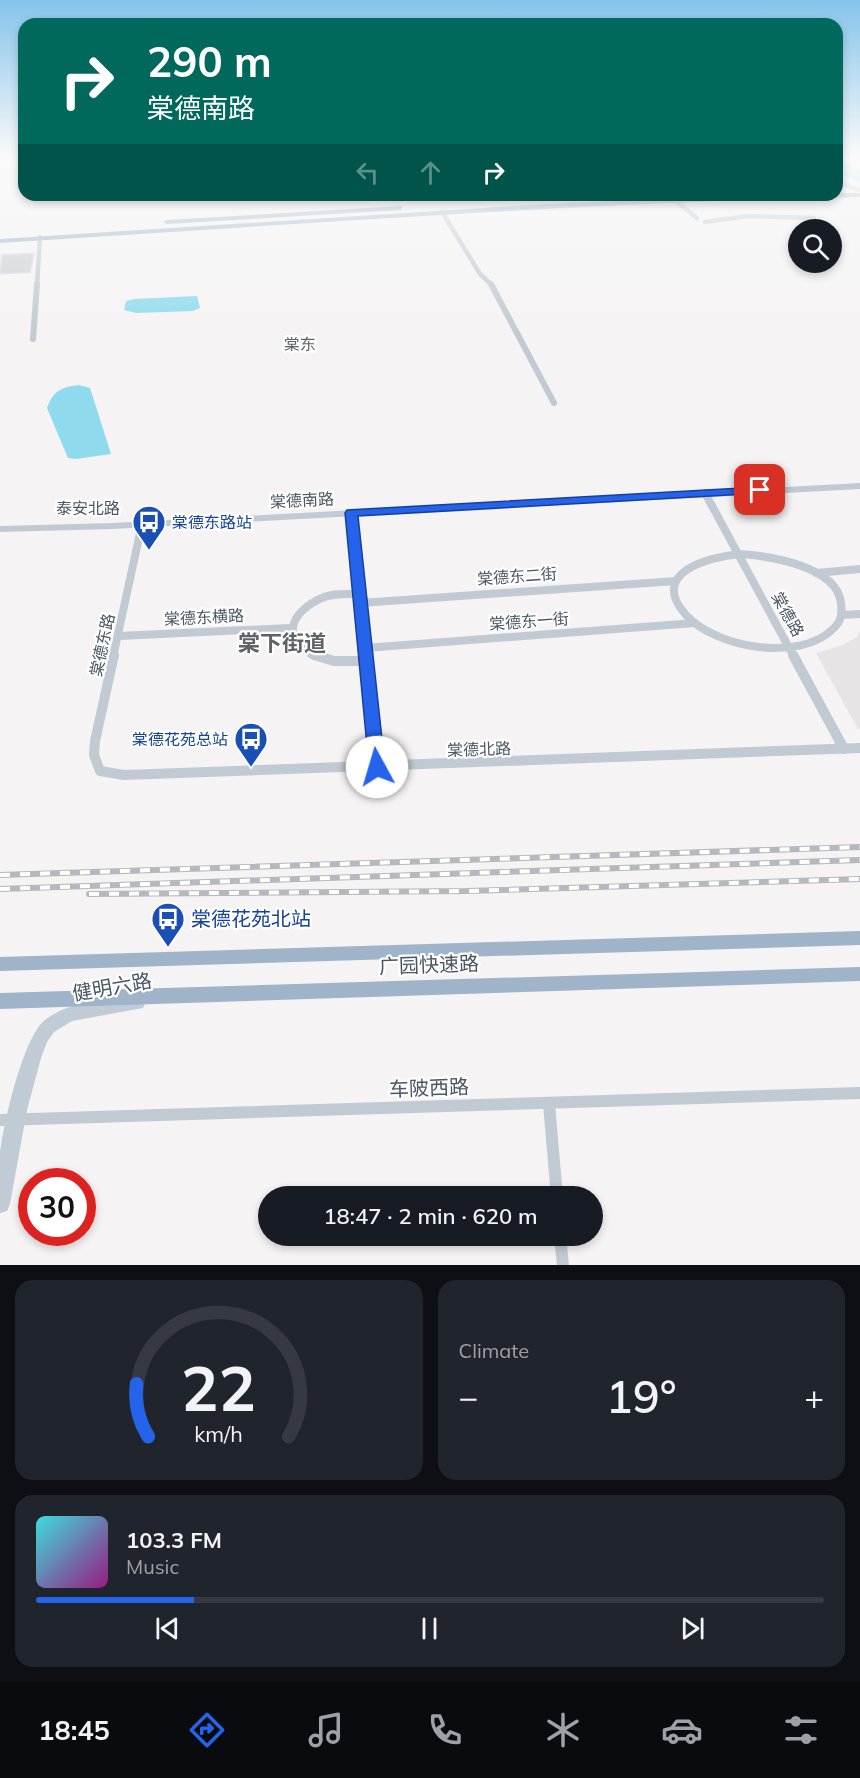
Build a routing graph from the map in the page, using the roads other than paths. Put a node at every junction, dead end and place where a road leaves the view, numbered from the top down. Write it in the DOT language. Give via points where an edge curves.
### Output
graph roads {
  1 [pos="253,217"];
  2 [pos="379,217"];
  3 [pos="445,217"];
  4 [pos="741,217"];
  5 [pos="782,217"];
  6 [pos="814,218"];
  7 [pos="705,222"];
  8 [pos="162,223"];
  9 [pos="0,232"];
  10 [pos="115,232"];
  11 [pos="40,237"];
  12 [pos="0,241"];
  13 [pos="33,339"];
  14 [pos="554,403"];
  15 [pos="860,486"];
  16 [pos="705,493"];
  17 [pos="351,513"];
  18 [pos="0,524"];
  19 [pos="142,524"];
  20 [pos="0,529"];
  21 [pos="738,554"];
  22 [pos="860,570"];
  23 [pos="815,573"];
  24 [pos="676,581"];
  25 [pos="360,598"];
  26 [pos="860,614"];
  27 [pos="842,615"];
  28 [pos="695,623"];
  29 [pos="290,628"];
  30 [pos="119,636"];
  31 [pos="788,646"];
  32 [pos="365,648"];
  33 [pos="366,661"];
  34 [pos="860,748"];
  35 [pos="844,749"];
  36 [pos="377,767"];
  37 [pos="100,771"];
  38 [pos="860,938"];
  39 [pos="0,964"];
  40 [pos="860,974"];
  41 [pos="191,996"];
  42 [pos="0,1001"];
  43 [pos="860,1093"];
  44 [pos="549,1104"];
  45 [pos="9,1120"];
  46 [pos="556,1186"];
  47 [pos="0,1204"];
  48 [pos="561,1246"];
  49 [pos="563,1265"];
  1 -- 8 [label="highway"];
  2 -- 10 [label="highway"];
  3 -- 14 [label="street" via="480,274 493,286"];
  4 -- 7 [label="street"];
  5 -- 6 [label="street"];
  8 -- 9 [label="highway"];
  8 -- 10 [label="highway" via="172,226"];
  10 -- 11 [label="highway"];
  11 -- 12 [label="highway"];
  11 -- 13 [label="street"];
  15 -- 16 [label="street, 棠德南路"];
  16 -- 17 [label="street, 棠德南路"];
  16 -- 21 [label="street, 棠德路"];
  17 -- 19 [label="street, 棠德南路"];
  17 -- 25 [label="street"];
  18 -- 19 [label="street, 泰安北路"];
  19 -- 20 [label="street, 泰安北路"];
  19 -- 30 [label="street, 棠德东路"];
  21 -- 23 [label="street" via="780,559"];
  21 -- 24 [label="street" via="694,563"];
  21 -- 31 [label="street, 棠德路"];
  22 -- 23 [label="street"];
  23 -- 27 [label="street" via="837,593"];
  24 -- 25 [label="street, 棠德东二街"];
  24 -- 28 [label="street" via="676,602"];
  25 -- 29 [label="street, 棠德东二街" via="325,597 295,616"];
  25 -- 32 [label="street"];
  26 -- 27 [label="street"];
  27 -- 31 [label="street" via="825,636"];
  28 -- 31 [label="street" via="731,641"];
  28 -- 32 [label="street, 棠德东一街"];
  29 -- 30 [label="street, 棠德东横路"];
  29 -- 33 [label="street" via="292,638 306,652 324,659"];
  30 -- 37 [label="street, 棠德东路" via="95,741 94,754"];
  31 -- 35 [label="street, 棠德路"];
  32 -- 33 [label="street"];
  33 -- 36 [label="street"];
  34 -- 35 [label="street, 棠德北路"];
  35 -- 36 [label="street, 棠德北路"];
  36 -- 37 [label="street, 棠德北路" via="124,775"];
  38 -- 39 [label="highway, 广园快速路"];
  40 -- 41 [label="highway, 广园快速路"];
  41 -- 42 [label="highway, 广园快速路"];
  41 -- 45 [label="main road, 健明六路" via="91,1010 54,1022 38,1042"];
  43 -- 44 [label="street, 车陂西路"];
  44 -- 45 [label="street, 车陂西路"];
  44 -- 46 [label="street"];
  45 -- 47 [label="main road, 健明六路"];
  48 -- 49 [label="street"];
}
